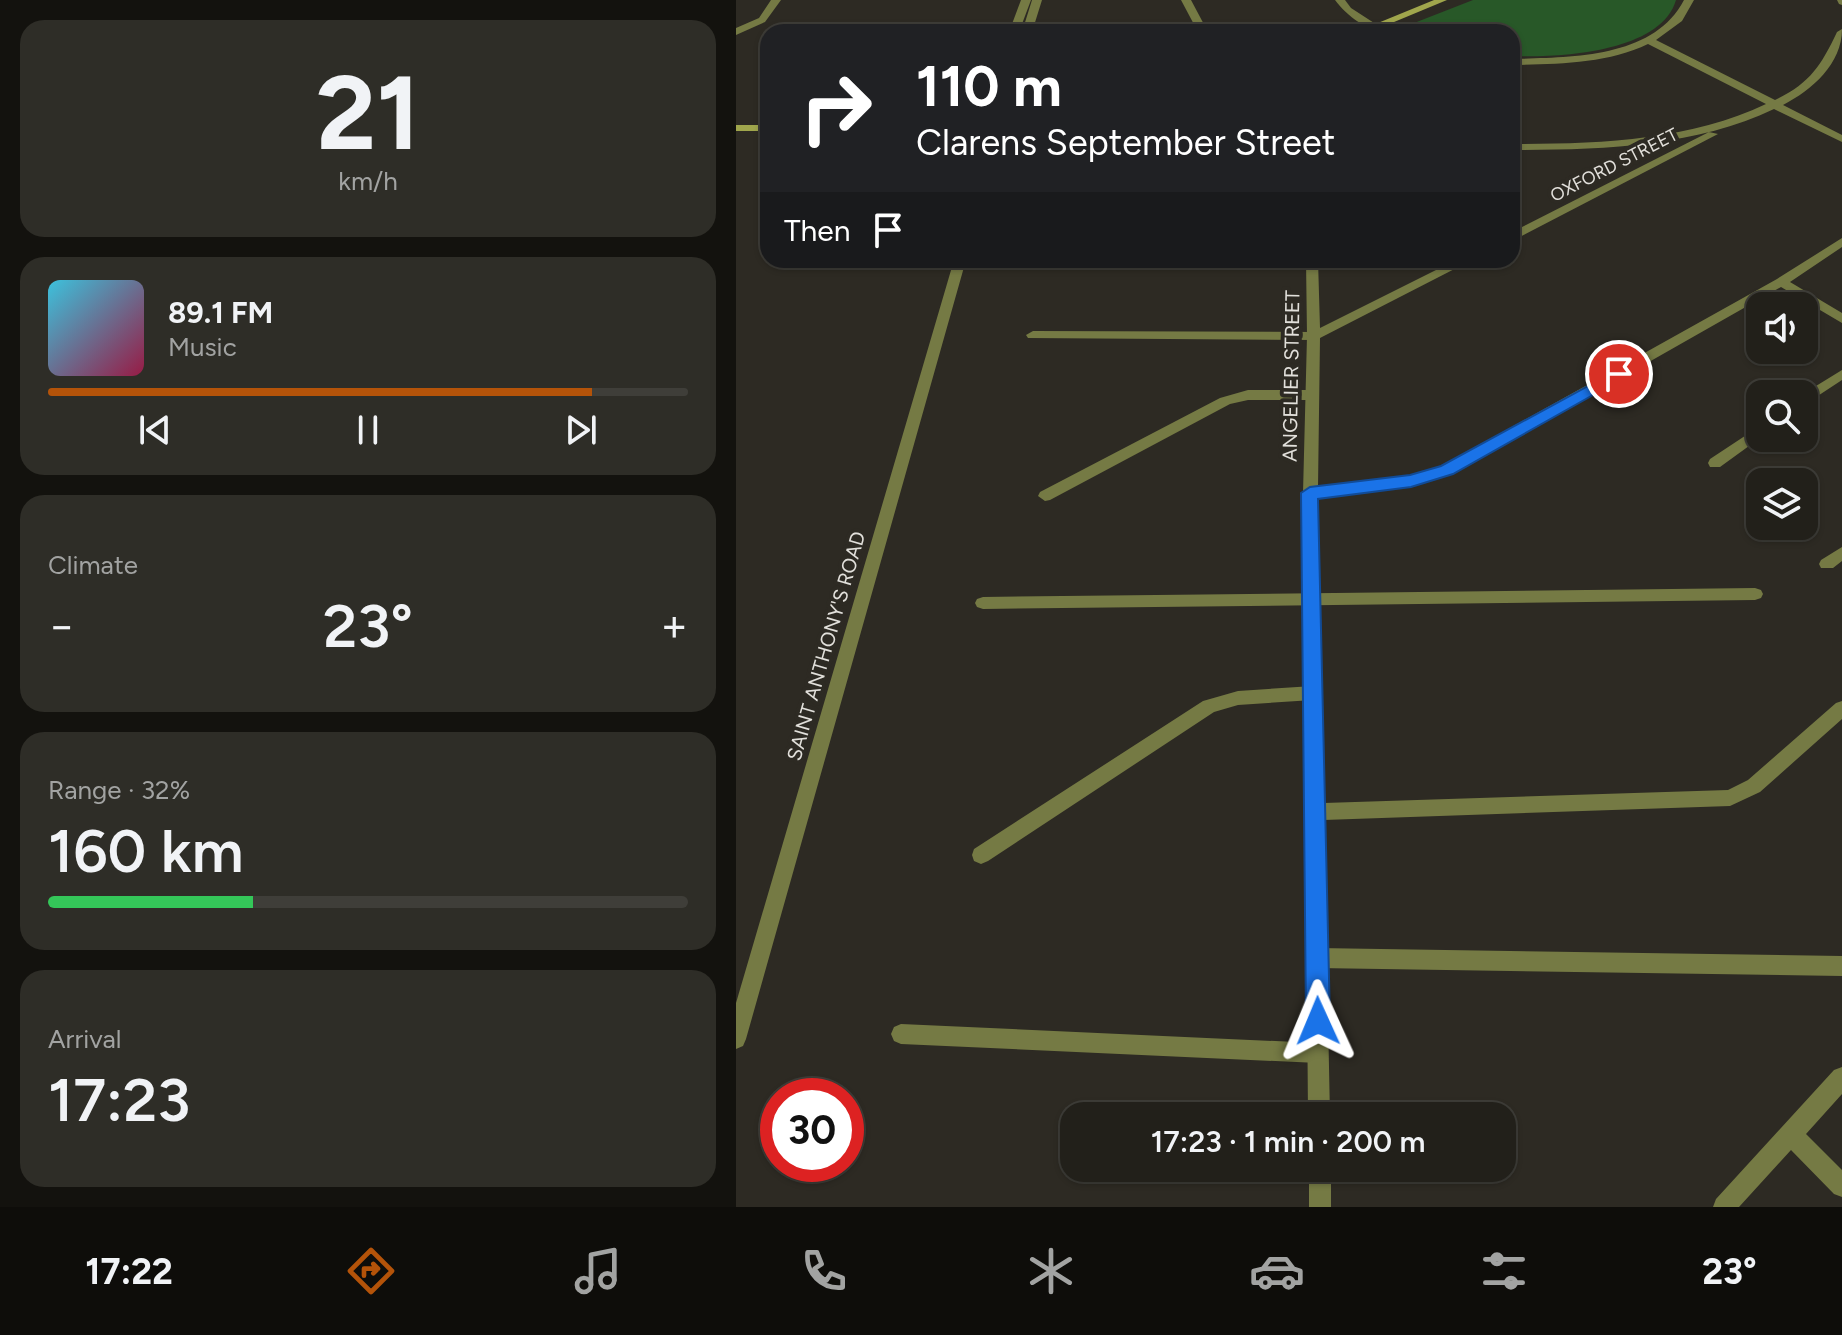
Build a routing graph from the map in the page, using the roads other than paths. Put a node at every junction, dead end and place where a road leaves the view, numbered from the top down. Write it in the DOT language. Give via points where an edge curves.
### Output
graph roads {
  1 [pos="776,0"];
  2 [pos="1026,0"];
  3 [pos="1037,0"];
  4 [pos="1186,0"];
  5 [pos="1340,0"];
  6 [pos="1442,0"];
  7 [pos="1689,0"];
  8 [pos="1017,24"];
  9 [pos="1030,24"];
  10 [pos="1199,24"];
  11 [pos="1369,24"];
  12 [pos="1391,24"];
  13 [pos="736,32"];
  14 [pos="1842,32"];
  15 [pos="1648,40"];
  16 [pos="1520,62"];
  17 [pos="1842,65"];
  18 [pos="1820,73"];
  19 [pos="1774,105"];
  20 [pos="1732,123"];
  21 [pos="736,128"];
  22 [pos="760,128"];
  23 [pos="1842,139"];
  24 [pos="1520,147"];
  25 [pos="1520,233"];
  26 [pos="1842,242"];
  27 [pos="956,268"];
  28 [pos="1312,268"];
  29 [pos="1450,268"];
  30 [pos="1781,282"];
  31 [pos="1842,319"];
  32 [pos="1033,335"];
  33 [pos="1314,336"];
  34 [pos="1842,374"];
  35 [pos="1818,390"];
  36 [pos="1310,395"];
  37 [pos="1746,441"];
  38 [pos="1715,463"];
  39 [pos="1310,493"];
  40 [pos="1045,496"];
  41 [pos="1842,553"];
  42 [pos="1827,564"];
  43 [pos="1755,594"];
  44 [pos="1311,601"];
  45 [pos="983,603"];
  46 [pos="1313,693"];
  47 [pos="1842,708"];
  48 [pos="1315,812"];
  49 [pos="981,855"];
  50 [pos="1317,958"];
  51 [pos="1842,966"];
  52 [pos="901,1034"];
  53 [pos="736,1039"];
  54 [pos="1318,1053"];
  55 [pos="1842,1078"];
  56 [pos="1319,1102"];
  57 [pos="1791,1135"];
  58 [pos="1320,1182"];
  59 [pos="1842,1186"];
  60 [pos="1320,1207"];
  61 [pos="1724,1207"];
  1 -- 13 [label="street" via="762,20"];
  2 -- 8 [label="street"];
  3 -- 9 [label="street"];
  4 -- 10 [label="street"];
  5 -- 11 [label="street"];
  6 -- 12 [label="street"];
  7 -- 15 [label="street" via="1671,26"];
  14 -- 18 [label="street"];
  15 -- 16 [label="street" via="1609,54"];
  15 -- 19 [label="street"];
  17 -- 18 [label="street"];
  18 -- 19 [label="street"];
  19 -- 20 [label="street"];
  19 -- 23 [label="street"];
  20 -- 24 [label="street" via="1625,145"];
  20 -- 25 [label="street, OXFORD STREET"];
  21 -- 22 [label="street"];
  26 -- 30 [label="street"];
  27 -- 53 [label="street, SAINT ANTHONY'S ROAD"];
  28 -- 33 [label="street, ANGELIER STREET"];
  29 -- 33 [label="street"];
  30 -- 31 [label="street"];
  30 -- 39 [label="street" via="1447,470 1411,481"];
  32 -- 33 [label="street"];
  33 -- 36 [label="street, ANGELIER STREET"];
  34 -- 35 [label="street"];
  36 -- 39 [label="street, ANGELIER STREET"];
  36 -- 40 [label="street" via="1248,395 1225,401"];
  37 -- 38 [label="street"];
  39 -- 44 [label="street, ANGELIER STREET"];
  41 -- 42 [label="street"];
  43 -- 44 [label="street"];
  44 -- 45 [label="street"];
  44 -- 46 [label="street, ANGELIER STREET"];
  46 -- 48 [label="street, ANGELIER STREET"];
  46 -- 49 [label="street" via="1238,698 1209,706"];
  47 -- 48 [label="street" via="1754,786 1730,798"];
  48 -- 50 [label="street, ANGELIER STREET"];
  50 -- 51 [label="street"];
  50 -- 54 [label="street, ANGELIER STREET"];
  52 -- 54 [label="street"];
  54 -- 56 [label="street, ANGELIER STREET"];
  55 -- 57 [label="street"];
  57 -- 59 [label="street"];
  57 -- 61 [label="street"];
  58 -- 60 [label="street"];
}
